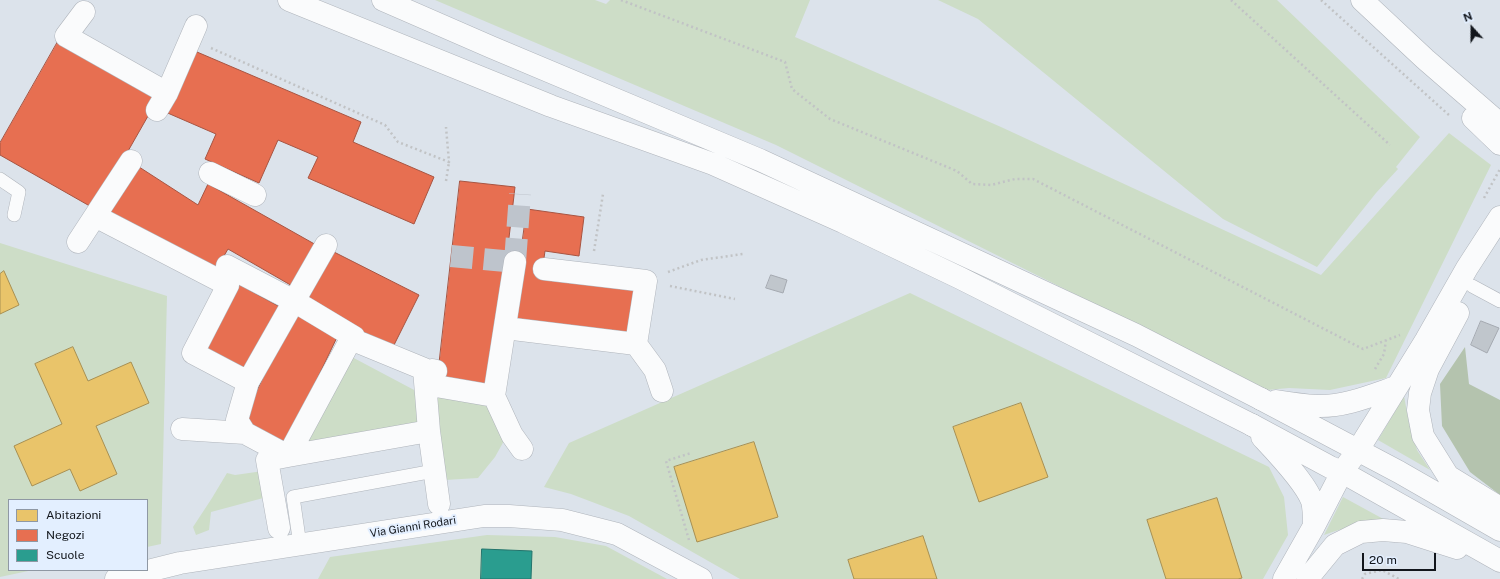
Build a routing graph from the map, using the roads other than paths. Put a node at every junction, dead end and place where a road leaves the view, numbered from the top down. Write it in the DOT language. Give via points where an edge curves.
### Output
graph roads {
  1 [pos="281,0"];
  2 [pos="289,0"];
  3 [pos="383,0"];
  4 [pos="1362,0"];
  5 [pos="84,12"];
  6 [pos="324,14"];
  7 [pos="193,32"];
  8 [pos="1425,59"];
  9 [pos="1500,124"];
  10 [pos="1500,144"];
  11 [pos="131,161"];
  12 [pos="210,173"];
  13 [pos="0,179"];
  14 [pos="255,195"];
  15 [pos="14,215"];
  16 [pos="95,216"];
  17 [pos="1497,222"];
  18 [pos="78,242"];
  19 [pos="326,245"];
  20 [pos="515,262"];
  21 [pos="544,269"];
  22 [pos="230,274"];
  23 [pos="1472,286"];
  24 [pos="294,301"];
  25 [pos="1500,301"];
  26 [pos="505,328"];
  27 [pos="351,340"];
  28 [pos="636,344"];
  29 [pos="424,369"];
  30 [pos="248,382"];
  31 [pos="1396,387"];
  32 [pos="662,391"];
  33 [pos="494,396"];
  34 [pos="1261,399"];
  35 [pos="1252,425"];
  36 [pos="182,429"];
  37 [pos="429,431"];
  38 [pos="245,432"];
  39 [pos="522,449"];
  40 [pos="1358,450"];
  41 [pos="288,456"];
  42 [pos="434,471"];
  43 [pos="1342,472"];
  44 [pos="439,504"];
  45 [pos="1500,508"];
  46 [pos="1314,526"];
  47 [pos="279,528"];
  48 [pos="1500,530"];
  49 [pos="300,545"];
  50 [pos="1500,562"];
  51 [pos="1500,566"];
  52 [pos="695,578"];
  53 [pos="116,579"];
  54 [pos="1284,579"];
  55 [pos="1308,579"];
  1 -- 6 [label="main road"];
  2 -- 6 [label="main road"];
  3 -- 34 [label="main road" via="760,160 1136,335"];
  4 -- 8 [label="main road"];
  5 -- 7 [label="main road" via="66,36 162,101"];
  6 -- 35 [label="main road" via="551,106 713,164 960,278"];
  8 -- 9 [label="main road"];
  8 -- 10 [label="main road" via="1446,93"];
  11 -- 16 [label="main road"];
  12 -- 14 [label="main road"];
  13 -- 15 [label="lane" via="18,192"];
  16 -- 18 [label="main road"];
  16 -- 22 [label="main road"];
  17 -- 23 [label="main road" via="1484,261"];
  17 -- 31 [label="main road"];
  19 -- 24 [label="main road"];
  20 -- 26 [label="main road"];
  21 -- 28 [label="main road" via="646,281"];
  22 -- 24 [label="main road"];
  22 -- 30 [label="main road" via="193,353"];
  23 -- 25 [label="lane"];
  23 -- 45 [label="main road" via="1428,369 1420,393 1418,410 1423,436 1448,476"];
  24 -- 27 [label="main road" via="354,337"];
  24 -- 30 [label="main road"];
  26 -- 28 [label="main road"];
  26 -- 33 [label="main road"];
  27 -- 29 [label="main road"];
  27 -- 41 [label="main road"];
  28 -- 32 [label="main road" via="655,370"];
  29 -- 33 [label="main road" via="436,371 430,385"];
  29 -- 37 [label="main road"];
  30 -- 38 [label="main road" via="237,420"];
  31 -- 34 [label="main road" via="1341,404 1317,406"];
  31 -- 40 [label="main road"];
  33 -- 39 [label="main road" via="512,435"];
  34 -- 40 [label="main road"];
  35 -- 43 [label="main road"];
  35 -- 46 [label="main road" via="1305,489 1312,501"];
  36 -- 38 [label="main road"];
  37 -- 41 [label="main road"];
  37 -- 42 [label="main road"];
  38 -- 41 [label="main road"];
  40 -- 43 [label="main road"];
  40 -- 48 [label="main road"];
  41 -- 47 [label="main road" via="267,460"];
  42 -- 44 [label="main road"];
  42 -- 49 [label="lane" via="293,497"];
  43 -- 46 [label="main road"];
  43 -- 50 [label="main road"];
  46 -- 54 [label="main road"];
  49 -- 52 [label="main road, Via Gianni Rodari" via="484,516 562,520 617,534"];
  49 -- 53 [label="main road, Via Gianni Rodari" via="180,563"];
  51 -- 55 [label="main road" via="1446,544 1407,532 1383,530 1361,532 1335,544"];
}
